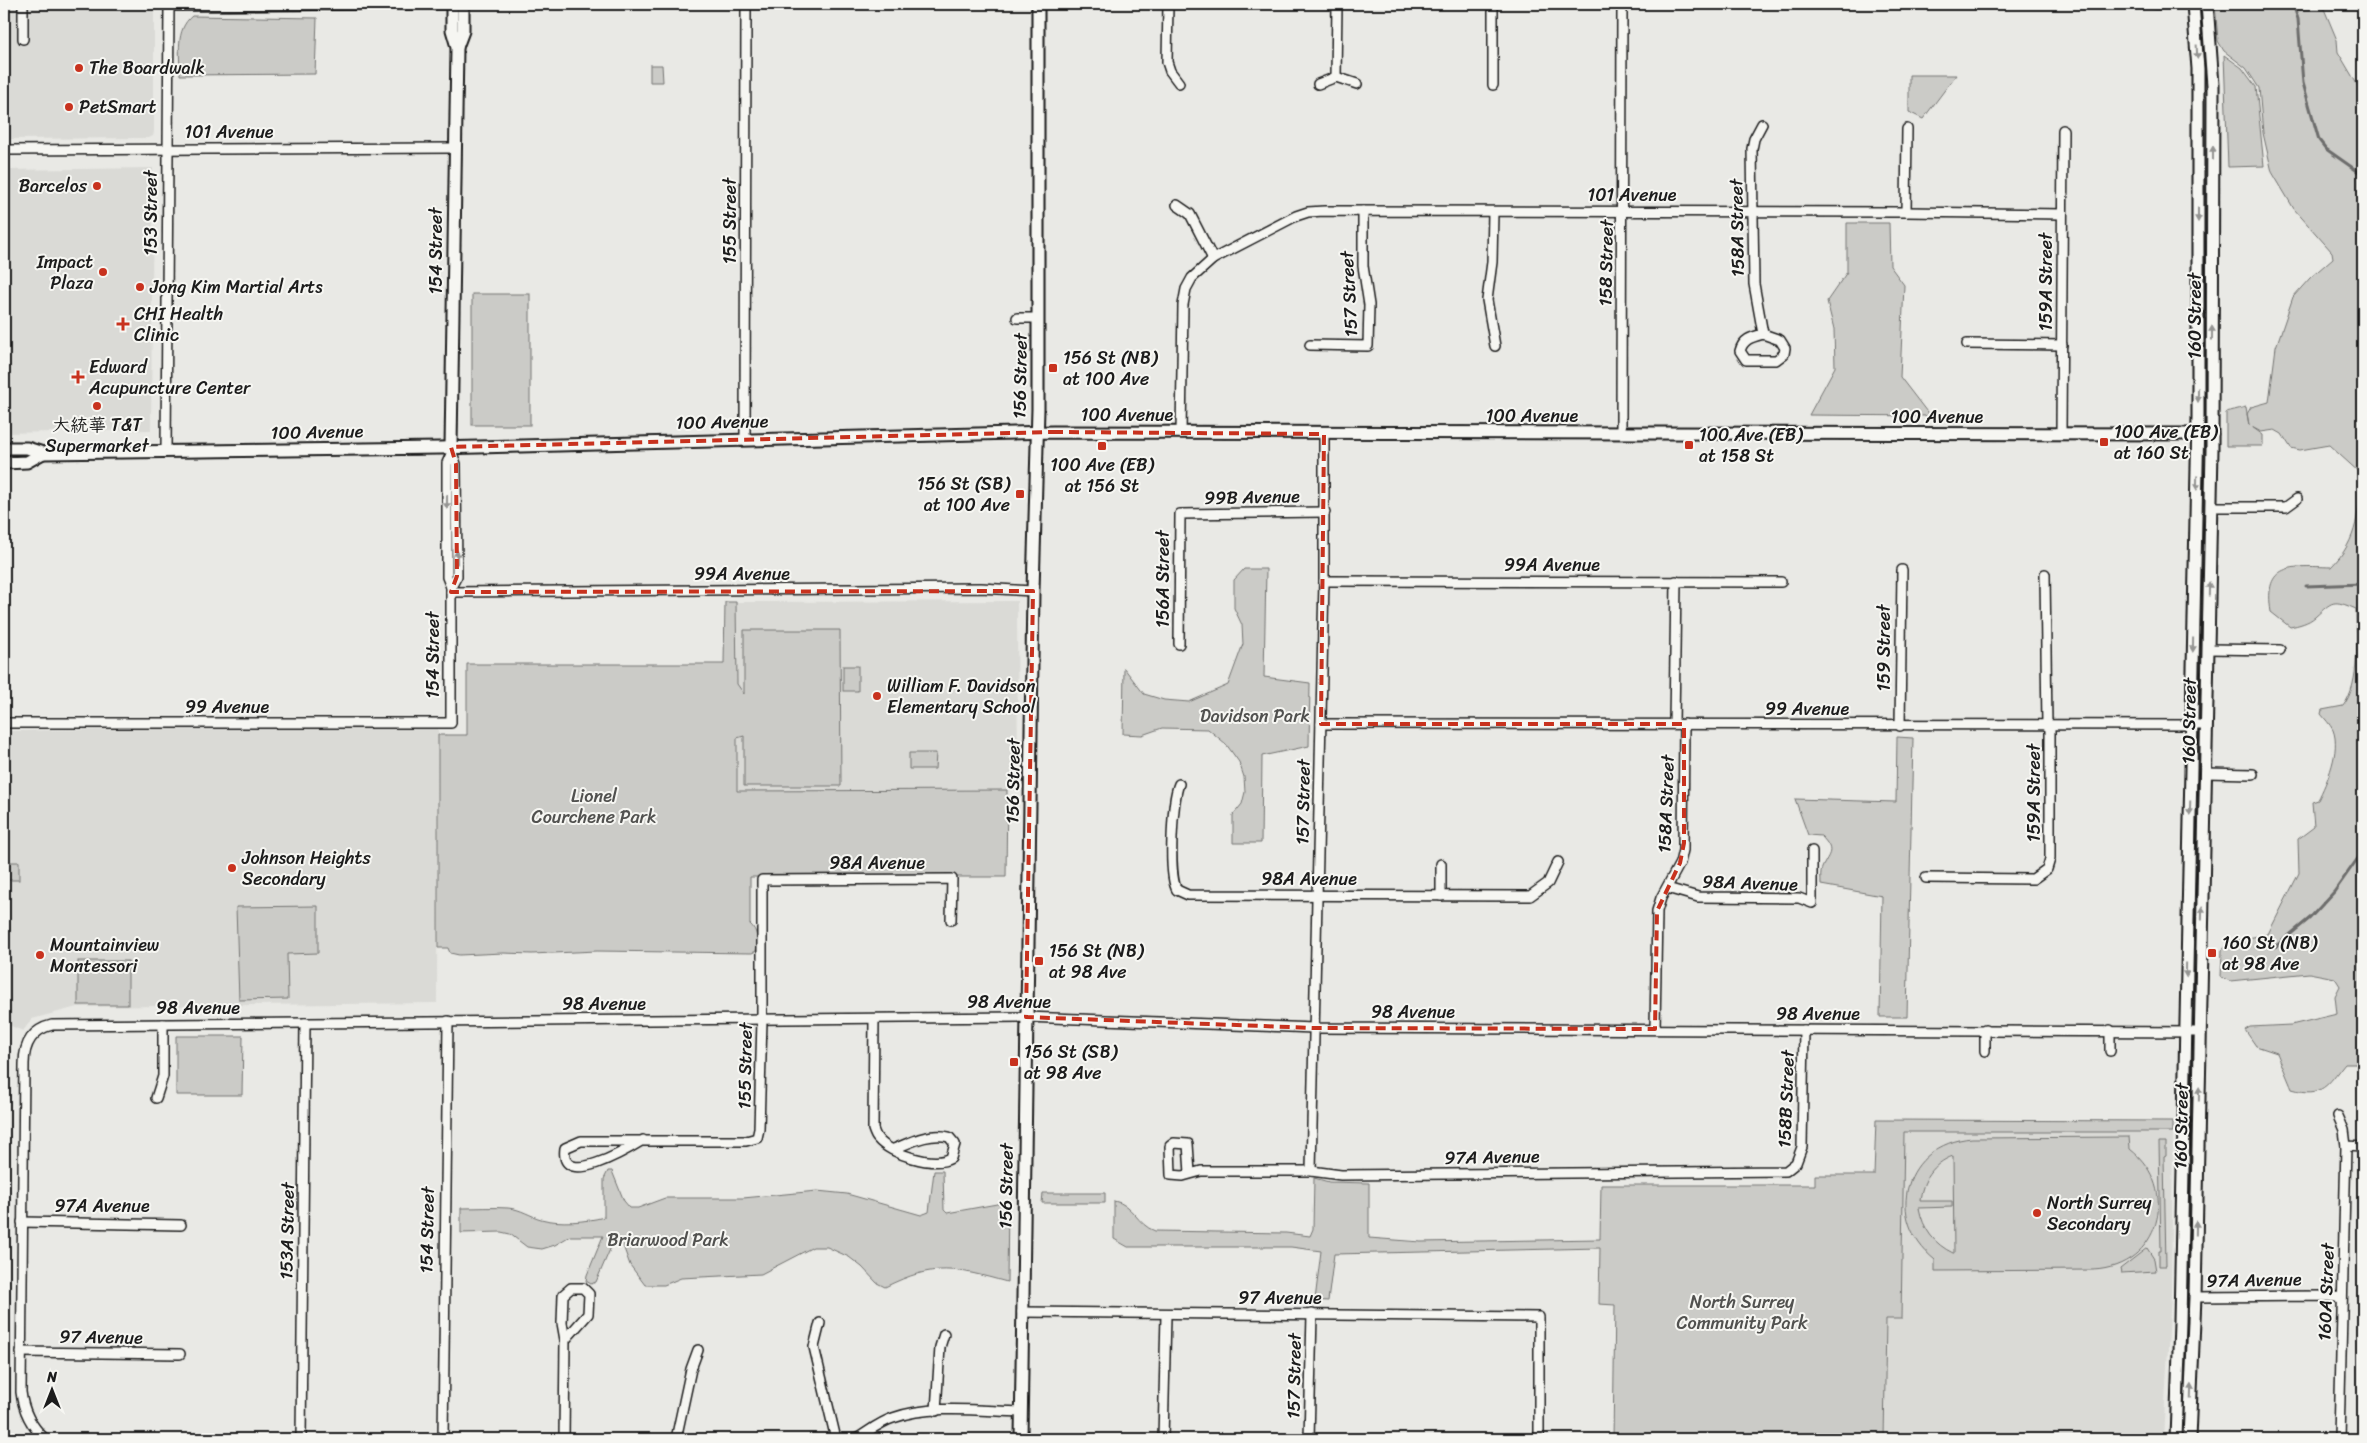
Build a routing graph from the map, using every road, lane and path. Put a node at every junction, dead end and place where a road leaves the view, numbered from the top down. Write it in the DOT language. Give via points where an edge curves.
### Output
graph roads {
  1 [pos="23,4"];
  2 [pos="452,4"];
  3 [pos="463,4"];
  4 [pos="746,4"];
  5 [pos="1038,4"];
  6 [pos="1168,4"];
  7 [pos="1337,4"];
  8 [pos="1493,4"];
  9 [pos="1622,4"];
  10 [pos="2155,4"];
  11 [pos="2188,4"];
  12 [pos="2193,4"];
  13 [pos="2207,4"];
  14 [pos="168,5"];
  15 [pos="23,39"];
  16 [pos="457,47"];
  17 [pos="1336,77"];
  18 [pos="1179,83"];
  19 [pos="1318,84"];
  20 [pos="1357,84"];
  21 [pos="1492,85"];
  22 [pos="1762,124"];
  23 [pos="1908,129"];
  24 [pos="2063,130"];
  25 [pos="454,148"];
  26 [pos="167,149"];
  27 [pos="4,150"];
  28 [pos="1177,205"];
  29 [pos="1363,211"];
  30 [pos="1623,211"];
  31 [pos="1493,212"];
  32 [pos="1753,212"];
  33 [pos="1906,212"];
  34 [pos="2062,214"];
  35 [pos="1213,259"];
  36 [pos="1017,318"];
  37 [pos="1038,318"];
  38 [pos="1762,334"];
  39 [pos="1966,344"];
  40 [pos="1310,345"];
  41 [pos="2062,345"];
  42 [pos="1495,346"];
  43 [pos="1036,433"];
  44 [pos="1181,433"];
  45 [pos="1621,433"];
  46 [pos="1324,434"];
  47 [pos="2061,434"];
  48 [pos="2198,434"];
  49 [pos="2212,434"];
  50 [pos="746,439"];
  51 [pos="4,448"];
  52 [pos="451,451"];
  53 [pos="166,452"];
  54 [pos="43,454"];
  55 [pos="4,464"];
  56 [pos="2297,499"];
  57 [pos="2211,508"];
  58 [pos="1325,512"];
  59 [pos="1180,514"];
  60 [pos="1902,570"];
  61 [pos="2045,574"];
  62 [pos="1324,581"];
  63 [pos="1676,581"];
  64 [pos="1781,582"];
  65 [pos="451,590"];
  66 [pos="1032,590"];
  67 [pos="1179,644"];
  68 [pos="2208,648"];
  69 [pos="2280,650"];
  70 [pos="4,723"];
  71 [pos="451,723"];
  72 [pos="1321,724"];
  73 [pos="1679,724"];
  74 [pos="2192,725"];
  75 [pos="1900,726"];
  76 [pos="2049,726"];
  77 [pos="2206,726"];
  78 [pos="2205,773"];
  79 [pos="2253,774"];
  80 [pos="1179,784"];
  81 [pos="1812,850"];
  82 [pos="1558,862"];
  83 [pos="1441,864"];
  84 [pos="1926,878"];
  85 [pos="762,880"];
  86 [pos="1667,888"];
  87 [pos="1318,894"];
  88 [pos="1441,896"];
  89 [pos="951,920"];
  90 [pos="1026,1017"];
  91 [pos="874,1019"];
  92 [pos="762,1020"];
  93 [pos="448,1021"];
  94 [pos="305,1023"];
  95 [pos="163,1024"];
  96 [pos="1314,1028"];
  97 [pos="1655,1029"];
  98 [pos="1804,1030"];
  99 [pos="1985,1030"];
  100 [pos="2110,1030"];
  101 [pos="2185,1031"];
  102 [pos="2200,1032"];
  103 [pos="2110,1050"];
  104 [pos="1985,1051"];
  105 [pos="156,1098"];
  106 [pos="2338,1116"];
  107 [pos="643,1140"];
  108 [pos="2346,1146"];
  109 [pos="2363,1146"];
  110 [pos="894,1149"];
  111 [pos="1793,1166"];
  112 [pos="1312,1171"];
  113 [pos="1190,1173"];
  114 [pos="22,1222"];
  115 [pos="181,1225"];
  116 [pos="2195,1297"];
  117 [pos="2342,1298"];
  118 [pos="1022,1312"];
  119 [pos="1312,1314"];
  120 [pos="1166,1315"];
  121 [pos="820,1322"];
  122 [pos="944,1334"];
  123 [pos="565,1340"];
  124 [pos="698,1350"];
  125 [pos="21,1352"];
  126 [pos="180,1354"];
  127 [pos="936,1411"];
  128 [pos="1021,1412"];
  129 [pos="45,1439"];
  130 [pos="301,1439"];
  131 [pos="443,1439"];
  132 [pos="564,1439"];
  133 [pos="676,1439"];
  134 [pos="836,1439"];
  135 [pos="856,1439"];
  136 [pos="1021,1439"];
  137 [pos="1163,1439"];
  138 [pos="1309,1439"];
  139 [pos="1539,1439"];
  140 [pos="2176,1439"];
  141 [pos="2189,1439"];
  142 [pos="2339,1439"];
  1 -- 15 [label="street"];
  2 -- 14 [label="street"];
  2 -- 16 [label="main road, 154 Street" via="452,30"];
  3 -- 16 [label="main road, 154 Street" via="463,31"];
  4 -- 50 [label="street, 155 Street"];
  5 -- 37 [label="main road, 156 Street"];
  6 -- 18 [label="street" via="1168,62"];
  7 -- 17 [label="street"];
  8 -- 21 [label="street"];
  9 -- 30 [label="street, 158 Street"];
  10 -- 11 [label="street"];
  12 -- 48 [label="main road, 160 Street, one-way" via="2198,70"];
  49 -- 13 [label="main road, 160 Street, one-way" via="2213,85"];
  14 -- 26 [label="street, 153 Street"];
  16 -- 25 [label="main road, 154 Street"];
  17 -- 19 [label="street"];
  17 -- 20 [label="street"];
  22 -- 32 [label="street, 158A Street" via="1752,149"];
  23 -- 33 [label="street"];
  24 -- 34 [label="street, 159A Street"];
  25 -- 26 [label="street, 101 Avenue"];
  25 -- 52 [label="main road, 154 Street"];
  26 -- 27 [label="street, 101 Avenue"];
  26 -- 53 [label="street, 153 Street"];
  28 -- 35 [label="street" via="1190,214"];
  29 -- 31 [label="street, 101 Avenue"];
  29 -- 35 [label="street, 101 Avenue" via="1304,213"];
  29 -- 40 [label="street, 157 Street" via="1363,266 1369,305 1368,346"];
  30 -- 31 [label="street, 101 Avenue"];
  30 -- 32 [label="street, 101 Avenue"];
  30 -- 45 [label="street, 158 Street"];
  31 -- 42 [label="street" via="1487,300"];
  32 -- 33 [label="street, 101 Avenue"];
  32 -- 38 [label="street, 158A Street" via="1754,284"];
  33 -- 34 [label="street, 101 Avenue"];
  34 -- 41 [label="street, 159A Street"];
  35 -- 44 [label="street" via="1192,278 1183,305"];
  36 -- 37 [label="street"];
  37 -- 43 [label="main road, 156 Street"];
  38 -- 38 [label="street" via="1780,340 1786,348 1784,354 1776,360 1746,360 1740,350 1742,345"];
  39 -- 41 [label="street"];
  41 -- 47 [label="street, 159A Street"];
  43 -- 44 [label="main road, 100 Avenue"];
  43 -- 50 [label="main road, 100 Avenue"];
  43 -- 66 [label="main road, 156 Street"];
  44 -- 46 [label="main road, 100 Avenue"];
  45 -- 46 [label="main road, 100 Avenue"];
  45 -- 47 [label="main road, 100 Avenue"];
  46 -- 58 [label="street, 157 Street"];
  47 -- 48 [label="main road, 100 Avenue"];
  48 -- 49 [label="main road, 100 Avenue"];
  48 -- 74 [label="main road, 160 Street, one-way"];
  49 -- 57 [label="main road, 160 Street"];
  50 -- 52 [label="main road, 100 Avenue"];
  51 -- 54 [label="main road, 100 Avenue" via="28,448"];
  52 -- 53 [label="main road, 100 Avenue"];
  52 -- 65 [label="street, 154 Street" via="447,462 447,577"];
  53 -- 54 [label="main road, 100 Avenue"];
  54 -- 55 [label="main road, 100 Avenue" via="27,462"];
  56 -- 57 [label="street" via="2286,507"];
  68 -- 57 [label="main road, 160 Street, one-way"];
  58 -- 59 [label="street, 99B Avenue"];
  58 -- 62 [label="street, 157 Street"];
  59 -- 67 [label="street, 156A Street"];
  60 -- 75 [label="street, 159 Street"];
  61 -- 76 [label="street, 159A Street"];
  62 -- 63 [label="street, 99A Avenue"];
  62 -- 72 [label="street, 157 Street"];
  63 -- 64 [label="street, 99A Avenue"];
  63 -- 73 [label="street, 158A Street"];
  65 -- 66 [label="street, 99A Avenue"];
  65 -- 71 [label="street, 154 Street"];
  66 -- 90 [label="main road, 156 Street"];
  68 -- 69 [label="street"];
  68 -- 77 [label="main road, 160 Street"];
  70 -- 71 [label="street, 99 Avenue"];
  72 -- 73 [label="street, 99 Avenue" via="1406,728"];
  72 -- 87 [label="street, 157 Street"];
  73 -- 75 [label="street, 99 Avenue"];
  73 -- 86 [label="street, 158A Street" via="1684,843 1680,862"];
  74 -- 76 [label="street, 99 Avenue"];
  74 -- 77 [label="street, 99 Avenue"];
  74 -- 101 [label="main road, 160 Street, one-way"];
  75 -- 76 [label="street, 99 Avenue"];
  76 -- 84 [label="street, 159A Street" via="2050,860 2047,869 2033,879"];
  77 -- 78 [label="main road, 160 Street"];
  78 -- 79 [label="street"];
  102 -- 78 [label="main road, 160 Street, one-way"];
  80 -- 87 [label="street, 98A Avenue" via="1174,800 1172,870 1177,890 1192,895"];
  81 -- 86 [label="street, 98A Avenue" via="1812,903 1798,898 1691,897"];
  82 -- 88 [label="street, 98A Avenue" via="1548,883 1530,896"];
  83 -- 88 [label="street"];
  85 -- 89 [label="street, 98A Avenue" via="952,879"];
  85 -- 92 [label="street, 155 Street"];
  86 -- 97 [label="street, 158A Street" via="1659,904 1656,921"];
  87 -- 88 [label="street, 98A Avenue"];
  87 -- 96 [label="street, 157 Street"];
  90 -- 91 [label="street, 98 Avenue"];
  90 -- 96 [label="street, 98 Avenue"];
  90 -- 118 [label="main road, 156 Street"];
  91 -- 92 [label="street, 98 Avenue"];
  91 -- 110 [label="street" via="873,1129 878,1140"];
  92 -- 93 [label="street, 98 Avenue"];
  92 -- 107 [label="street, 155 Street" via="760,1129 757,1138"];
  93 -- 94 [label="street, 98 Avenue"];
  93 -- 131 [label="street, 154 Street"];
  94 -- 95 [label="street, 98 Avenue"];
  94 -- 130 [label="street, 153A Street"];
  95 -- 105 [label="street" via="162,1076"];
  95 -- 114 [label="street, 98 Avenue" via="52,1025 34,1034 26,1046 24,1057"];
  96 -- 97 [label="street, 98 Avenue"];
  96 -- 112 [label="street, 157 Street"];
  97 -- 98 [label="street, 98 Avenue"];
  98 -- 99 [label="street, 98 Avenue"];
  98 -- 111 [label="street, 158B Street" via="1802,1147"];
  99 -- 100 [label="street, 98 Avenue"];
  99 -- 104 [label="street"];
  100 -- 101 [label="street, 98 Avenue"];
  100 -- 103 [label="street"];
  101 -- 102 [label="street, 98 Avenue"];
  101 -- 140 [label="main road, 160 Street"];
  116 -- 102 [label="main road, 160 Street, one-way"];
  106 -- 108 [label="street, 160A Street"];
  107 -- 107 [label="street, 155 Street" via="619,1156 597,1164 577,1167 569,1164 564,1155 565,1148 581,1141"];
  108 -- 109 [label="street"];
  108 -- 117 [label="street, 160A Street"];
  110 -- 110 [label="street" via="934,1136 949,1136 955,1144 951,1158 938,1162 905,1155"];
  111 -- 112 [label="street, 97A Avenue" via="1786,1172 1768,1173 1341,1175"];
  112 -- 113 [label="street, 97A Avenue" via="1201,1170"];
  114 -- 115 [label="street, 97A Avenue"];
  114 -- 125 [label="street"];
  116 -- 117 [label="street, 97A Avenue"];
  141 -- 116 [label="main road, 160 Street, one-way"];
  117 -- 142 [label="street, 160A Street"];
  118 -- 120 [label="street, 97 Avenue"];
  118 -- 128 [label="main road, 156 Street"];
  119 -- 120 [label="street, 97 Avenue"];
  119 -- 138 [label="street, 157 Street"];
  119 -- 139 [label="street, 97 Avenue" via="1539,1317"];
  120 -- 137 [label="street"];
  121 -- 134 [label="street" via="814,1347"];
  122 -- 127 [label="street" via="940,1347"];
  123 -- 123 [label="street" via="563,1295 571,1288 584,1288 589,1294 588,1314"];
  123 -- 132 [label="street"];
  124 -- 133 [label="street"];
  125 -- 126 [label="street, 97 Avenue"];
  125 -- 129 [label="street" via="22,1399 34,1428"];
  127 -- 128 [label="street"];
  127 -- 135 [label="street" via="892,1418"];
  128 -- 136 [label="main road, 156 Street"];
}
